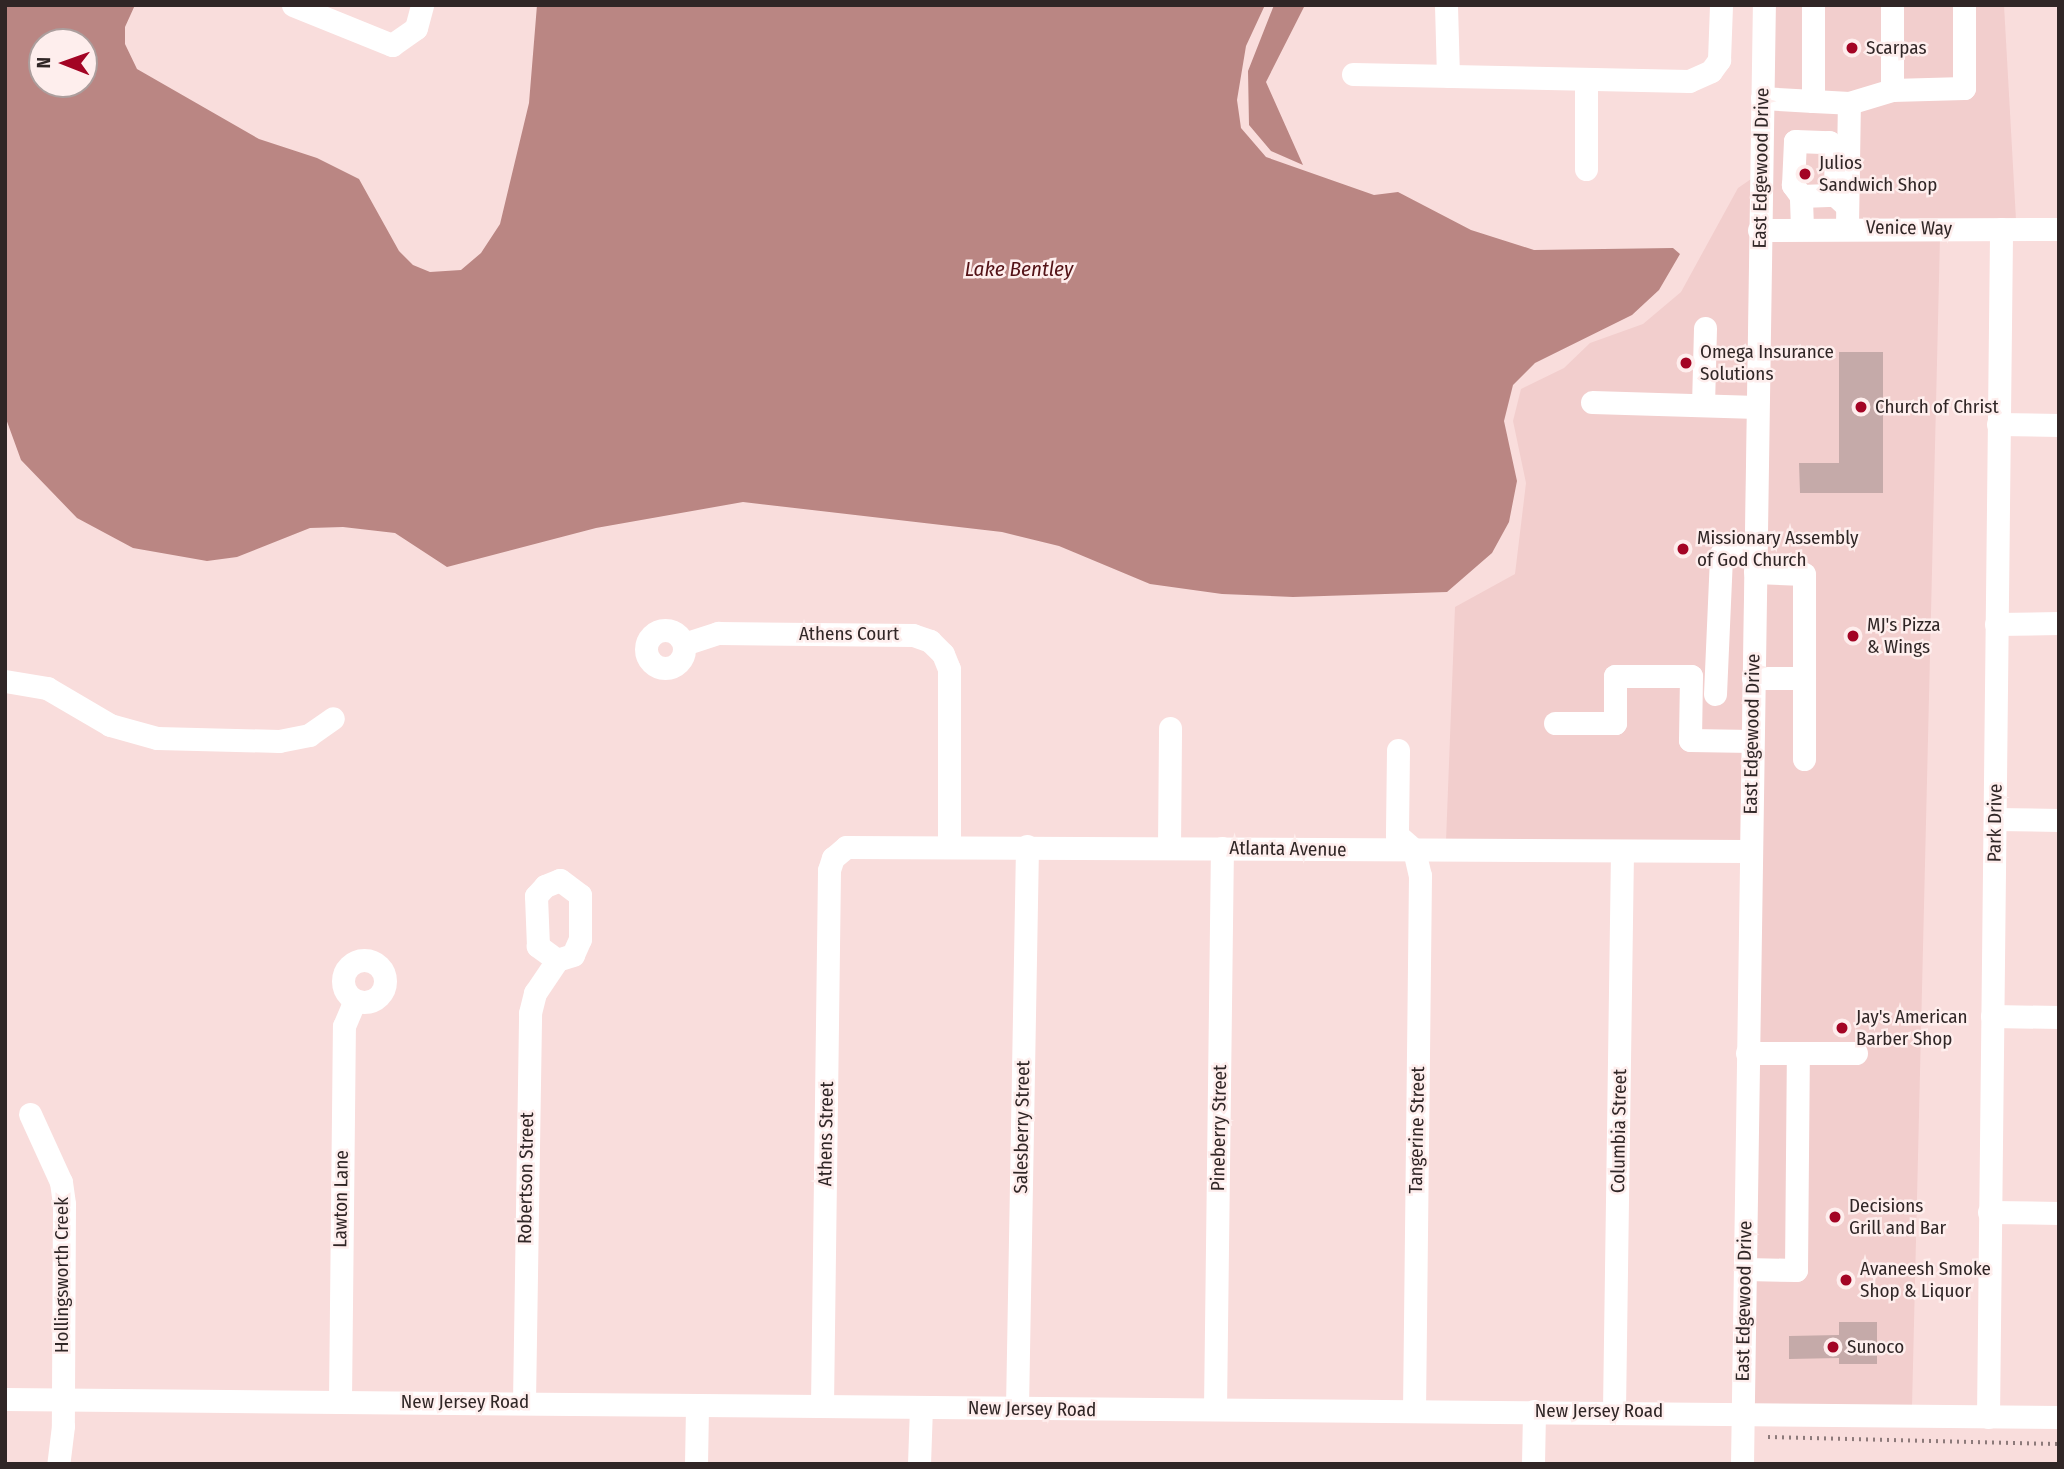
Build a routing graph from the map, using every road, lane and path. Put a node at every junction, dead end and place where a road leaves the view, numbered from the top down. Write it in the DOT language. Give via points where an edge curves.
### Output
graph roads {
  1 [pos="293,5"];
  2 [pos="422,5"];
  3 [pos="1446,5"];
  4 [pos="1721,5"];
  5 [pos="1764,5"];
  6 [pos="1813,5"];
  7 [pos="1892,5"];
  8 [pos="1964,5"];
  9 [pos="1353,74"];
  10 [pos="1448,76"];
  11 [pos="1586,79"];
  12 [pos="1892,90"];
  13 [pos="1762,98"];
  14 [pos="1813,101"];
  15 [pos="1849,103"];
  16 [pos="1761,139"];
  17 [pos="1795,141"];
  18 [pos="1586,169"];
  19 [pos="1801,196"];
  20 [pos="1843,209"];
  21 [pos="1802,228"];
  22 [pos="2001,229"];
  23 [pos="2059,229"];
  24 [pos="1759,230"];
  25 [pos="1705,328"];
  26 [pos="1592,402"];
  27 [pos="1703,405"];
  28 [pos="1757,407"];
  29 [pos="1998,424"];
  30 [pos="2059,425"];
  31 [pos="1755,563"];
  32 [pos="1716,600"];
  33 [pos="1754,601"];
  34 [pos="2059,623"];
  35 [pos="1996,624"];
  36 [pos="684,644"];
  37 [pos="1715,664"];
  38 [pos="1804,678"];
  39 [pos="1753,679"];
  40 [pos="5,681"];
  41 [pos="1690,693"];
  42 [pos="1715,694"];
  43 [pos="333,719"];
  44 [pos="1555,723"];
  45 [pos="1170,728"];
  46 [pos="1752,741"];
  47 [pos="1398,750"];
  48 [pos="1804,760"];
  49 [pos="1995,819"];
  50 [pos="2059,820"];
  51 [pos="949,844"];
  52 [pos="1027,846"];
  53 [pos="1169,848"];
  54 [pos="1222,848"];
  55 [pos="1414,850"];
  56 [pos="1750,850"];
  57 [pos="1622,852"];
  58 [pos="832,862"];
  59 [pos="557,960"];
  60 [pos="355,1000"];
  61 [pos="1992,1016"];
  62 [pos="2059,1017"];
  63 [pos="1798,1052"];
  64 [pos="1747,1053"];
  65 [pos="1856,1053"];
  66 [pos="30,1114"];
  67 [pos="1989,1212"];
  68 [pos="2059,1213"];
  69 [pos="1745,1269"];
  70 [pos="5,1399"];
  71 [pos="63,1399"];
  72 [pos="340,1401"];
  73 [pos="524,1402"];
  74 [pos="697,1405"];
  75 [pos="822,1406"];
  76 [pos="921,1408"];
  77 [pos="1017,1408"];
  78 [pos="1215,1409"];
  79 [pos="1415,1410"];
  80 [pos="1534,1410"];
  81 [pos="1614,1410"];
  82 [pos="1742,1413"];
  83 [pos="1988,1417"];
  84 [pos="2059,1417"];
  85 [pos="1768,1437"];
  86 [pos="2059,1444"];
  87 [pos="58,1464"];
  88 [pos="696,1464"];
  89 [pos="919,1464"];
  90 [pos="1533,1464"];
  91 [pos="1742,1464"];
  1 -- 2 [label="street" via="392,46 416,28"];
  3 -- 10 [label="street"];
  4 -- 11 [label="street" via="1719,60 1711,71 1689,81"];
  5 -- 13 [label="street, East Edgewood Drive"];
  6 -- 14 [label="street"];
  7 -- 12 [label="street"];
  8 -- 12 [label="street" via="1964,88"];
  9 -- 10 [label="street"];
  10 -- 11 [label="street"];
  11 -- 18 [label="street"];
  12 -- 15 [label="street"];
  13 -- 14 [label="street"];
  13 -- 16 [label="street, East Edgewood Drive"];
  14 -- 15 [label="street"];
  15 -- 20 [label="street"];
  16 -- 17 [label="street"];
  16 -- 24 [label="street, East Edgewood Drive"];
  17 -- 19 [label="street" via="1793,185"];
  17 -- 20 [label="street" via="1829,142 1836,155"];
  19 -- 20 [label="street"];
  19 -- 21 [label="street"];
  20 -- 21 [label="street, Venice Way"];
  20 -- 22 [label="street, Venice Way"];
  21 -- 24 [label="street, Venice Way"];
  22 -- 23 [label="street, Venice Way"];
  22 -- 29 [label="street, Park Drive"];
  24 -- 28 [label="street, East Edgewood Drive"];
  25 -- 27 [label="street"];
  26 -- 27 [label="street"];
  27 -- 28 [label="street"];
  28 -- 31 [label="street, East Edgewood Drive"];
  29 -- 30 [label="street"];
  29 -- 35 [label="street, Park Drive"];
  31 -- 32 [label="street" via="1721,554"];
  31 -- 33 [label="street, East Edgewood Drive"];
  31 -- 38 [label="street" via="1804,574"];
  32 -- 33 [label="street"];
  32 -- 37 [label="street"];
  33 -- 39 [label="street, East Edgewood Drive"];
  34 -- 35 [label="street"];
  35 -- 49 [label="street, Park Drive"];
  36 -- 51 [label="street, Athens Court" via="718,633 913,635 930,641 943,654 949,670"];
  37 -- 39 [label="street"];
  37 -- 42 [label="street"];
  38 -- 39 [label="street"];
  38 -- 48 [label="street"];
  39 -- 42 [label="street"];
  39 -- 46 [label="street, East Edgewood Drive"];
  40 -- 43 [label="street" via="47,688 110,725 157,738 279,741 309,735"];
  41 -- 42 [label="street"];
  41 -- 44 [label="street" via="1691,676 1615,676 1615,723"];
  41 -- 46 [label="street" via="1690,740"];
  45 -- 53 [label="street"];
  46 -- 56 [label="street, East Edgewood Drive"];
  47 -- 55 [label="street" via="1397,835"];
  49 -- 50 [label="street"];
  49 -- 61 [label="street, Park Drive"];
  51 -- 52 [label="street, Atlanta Avenue"];
  51 -- 58 [label="street, Atlanta Avenue" via="846,847"];
  52 -- 53 [label="street, Atlanta Avenue"];
  52 -- 77 [label="street, Salesberry Street"];
  53 -- 54 [label="street, Atlanta Avenue"];
  54 -- 55 [label="street, Atlanta Avenue"];
  54 -- 78 [label="street, Pineberry Street"];
  55 -- 57 [label="street, Atlanta Avenue"];
  55 -- 79 [label="street, Tangerine Street" via="1420,875"];
  56 -- 57 [label="street, Atlanta Avenue"];
  56 -- 64 [label="street, East Edgewood Drive"];
  57 -- 81 [label="street, Columbia Street"];
  58 -- 75 [label="street, Athens Street"];
  59 -- 73 [label="street, Robertson Street" via="535,993 530,1013"];
  60 -- 72 [label="street, Lawton Lane" via="344,1026"];
  61 -- 62 [label="street"];
  61 -- 67 [label="street, Park Drive"];
  63 -- 64 [label="street"];
  63 -- 65 [label="street"];
  63 -- 69 [label="street" via="1796,1270"];
  64 -- 69 [label="street, East Edgewood Drive"];
  66 -- 71 [label="street, Hollingsworth Creek" via="61,1182 64,1204"];
  67 -- 68 [label="street"];
  67 -- 83 [label="street, Park Drive"];
  69 -- 82 [label="street, East Edgewood Drive"];
  70 -- 71 [label="street, New Jersey Road"];
  71 -- 72 [label="street, New Jersey Road"];
  71 -- 87 [label="street, Hollingsworth Creek"];
  72 -- 73 [label="street, New Jersey Road"];
  73 -- 74 [label="street, New Jersey Road"];
  74 -- 75 [label="street, New Jersey Road"];
  74 -- 88 [label="street"];
  75 -- 76 [label="street, New Jersey Road"];
  76 -- 77 [label="street, New Jersey Road"];
  76 -- 89 [label="street"];
  77 -- 78 [label="street, New Jersey Road"];
  78 -- 79 [label="street, New Jersey Road"];
  79 -- 80 [label="street, New Jersey Road"];
  80 -- 81 [label="street, New Jersey Road"];
  80 -- 90 [label="street"];
  81 -- 82 [label="street, New Jersey Road"];
  82 -- 83 [label="street, New Jersey Road"];
  82 -- 91 [label="street, East Edgewood Drive"];
  83 -- 84 [label="street, New Jersey Road"];
  85 -- 86 [label="path"];
}
